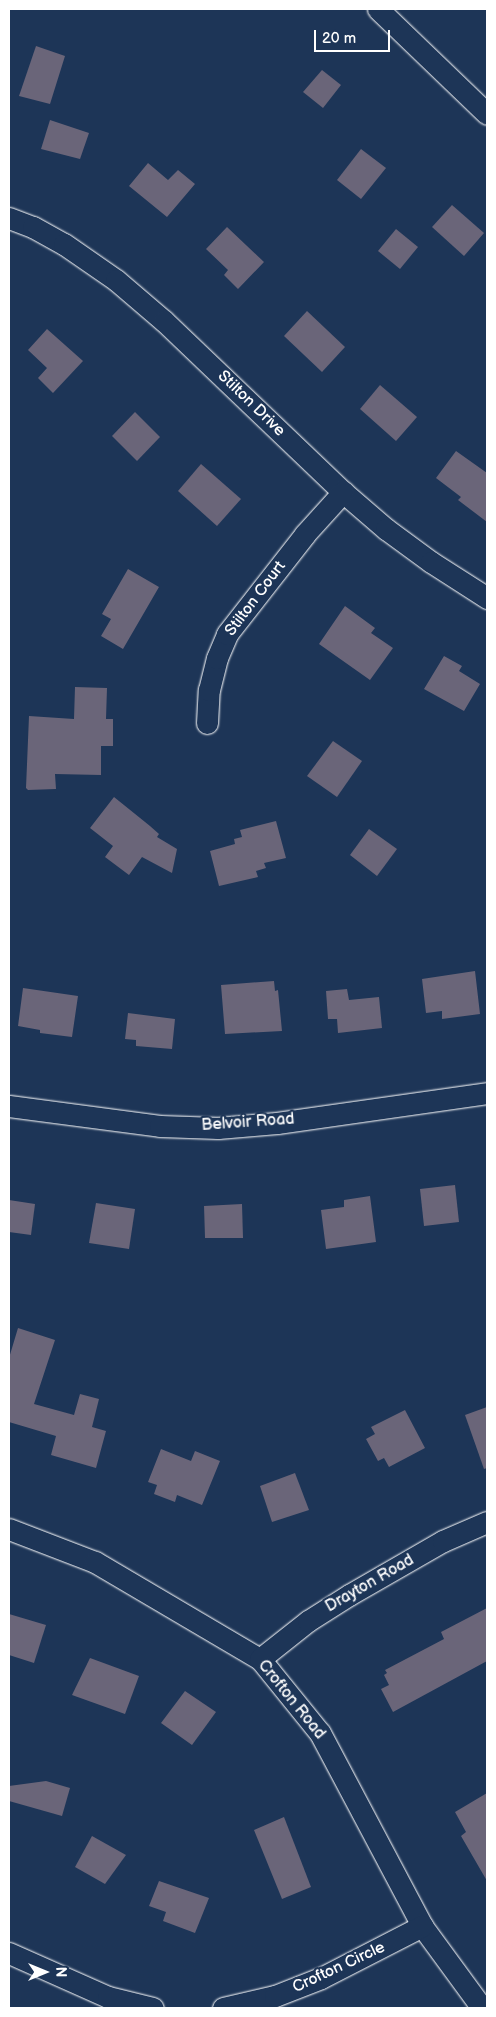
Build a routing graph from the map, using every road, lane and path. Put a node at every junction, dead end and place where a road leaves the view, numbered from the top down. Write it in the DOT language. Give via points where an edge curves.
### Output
graph roads {
  1 [pos="378,9"];
  2 [pos="487,114"];
  3 [pos="9,218"];
  4 [pos="343,492"];
  5 [pos="487,598"];
  6 [pos="207,723"];
  7 [pos="487,1094"];
  8 [pos="9,1106"];
  9 [pos="487,1522"];
  10 [pos="9,1529"];
  11 [pos="260,1659"];
  12 [pos="422,1926"];
  13 [pos="9,1953"];
  14 [pos="154,2008"];
  15 [pos="223,2008"];
  16 [pos="482,2008"];
  1 -- 2 [label="street"];
  3 -- 4 [label="street, Stilton Drive" via="64,244 116,280 164,321"];
  4 -- 5 [label="street, Stilton Drive" via="386,529"];
  4 -- 6 [label="street, Stilton Court" via="305,534 227,634 209,690"];
  7 -- 8 [label="street, Belvoir Road" via="218,1128 160,1126"];
  9 -- 11 [label="street, Drayton Road" via="443,1542 349,1595 308,1621"];
  10 -- 11 [label="street, Crofton Road" via="95,1562"];
  11 -- 12 [label="street, Crofton Road" via="320,1733"];
  12 -- 15 [label="street, Crofton Circle" via="322,1978 275,1996"];
  12 -- 16 [label="street, Crofton Road"];
  13 -- 14 [label="street" via="108,1997"];
}
